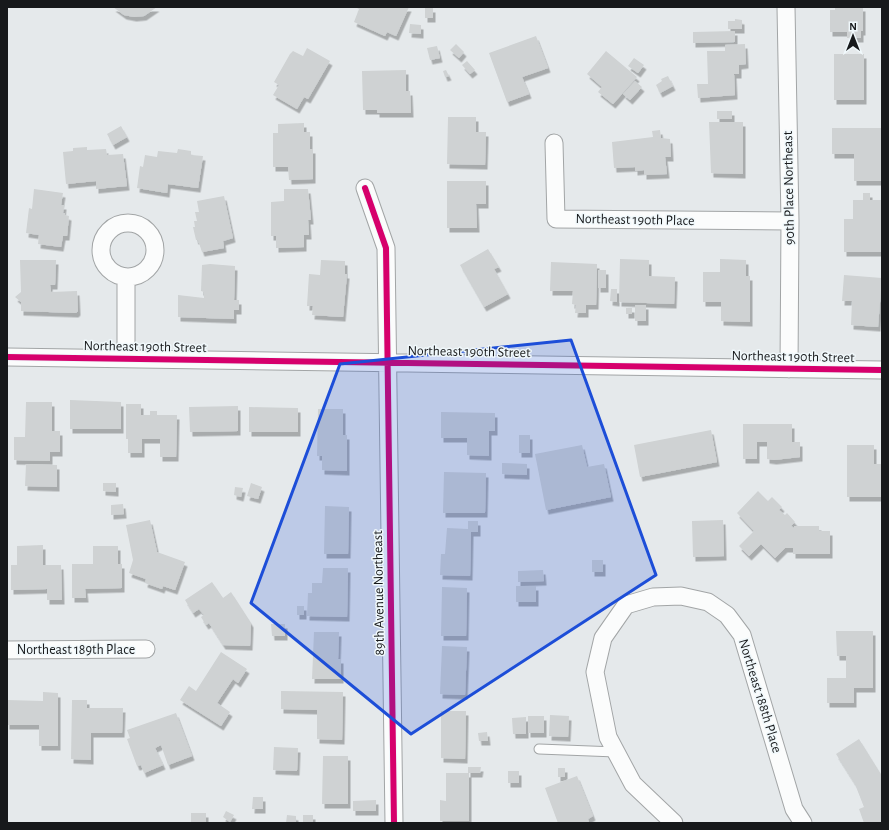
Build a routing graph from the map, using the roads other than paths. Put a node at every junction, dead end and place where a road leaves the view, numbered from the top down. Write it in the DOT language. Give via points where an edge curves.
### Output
graph roads {
  1 [pos="786,7"];
  2 [pos="554,143"];
  3 [pos="365,188"];
  4 [pos="790,221"];
  5 [pos="126,277"];
  6 [pos="7,357"];
  7 [pos="126,359"];
  8 [pos="388,363"];
  9 [pos="789,369"];
  10 [pos="882,370"];
  11 [pos="146,649"];
  12 [pos="7,650"];
  13 [pos="539,750"];
  14 [pos="616,752"];
  15 [pos="394,823"];
  16 [pos="674,823"];
  17 [pos="803,823"];
  1 -- 4 [label="street, 90th Place Northeast"];
  2 -- 4 [label="street, Northeast 190th Place" via="556,219"];
  3 -- 8 [label="street, 89th Avenue Northeast" via="386,248"];
  4 -- 9 [label="street, 90th Place Northeast"];
  5 -- 7 [label="street"];
  6 -- 7 [label="street, Northeast 190th Street"];
  7 -- 8 [label="street, Northeast 190th Street"];
  8 -- 9 [label="street, Northeast 190th Street"];
  8 -- 15 [label="street, 89th Avenue Northeast"];
  9 -- 10 [label="street, Northeast 190th Street"];
  11 -- 12 [label="street, Northeast 189th Place"];
  13 -- 14 [label="lane"];
  14 -- 16 [label="street, Northeast 188th Place" via="633,784"];
  14 -- 17 [label="street, Northeast 188th Place" via="608,737 595,672 603,638 626,605 653,597 680,596 708,602 727,615 742,635 794,809"];
}
